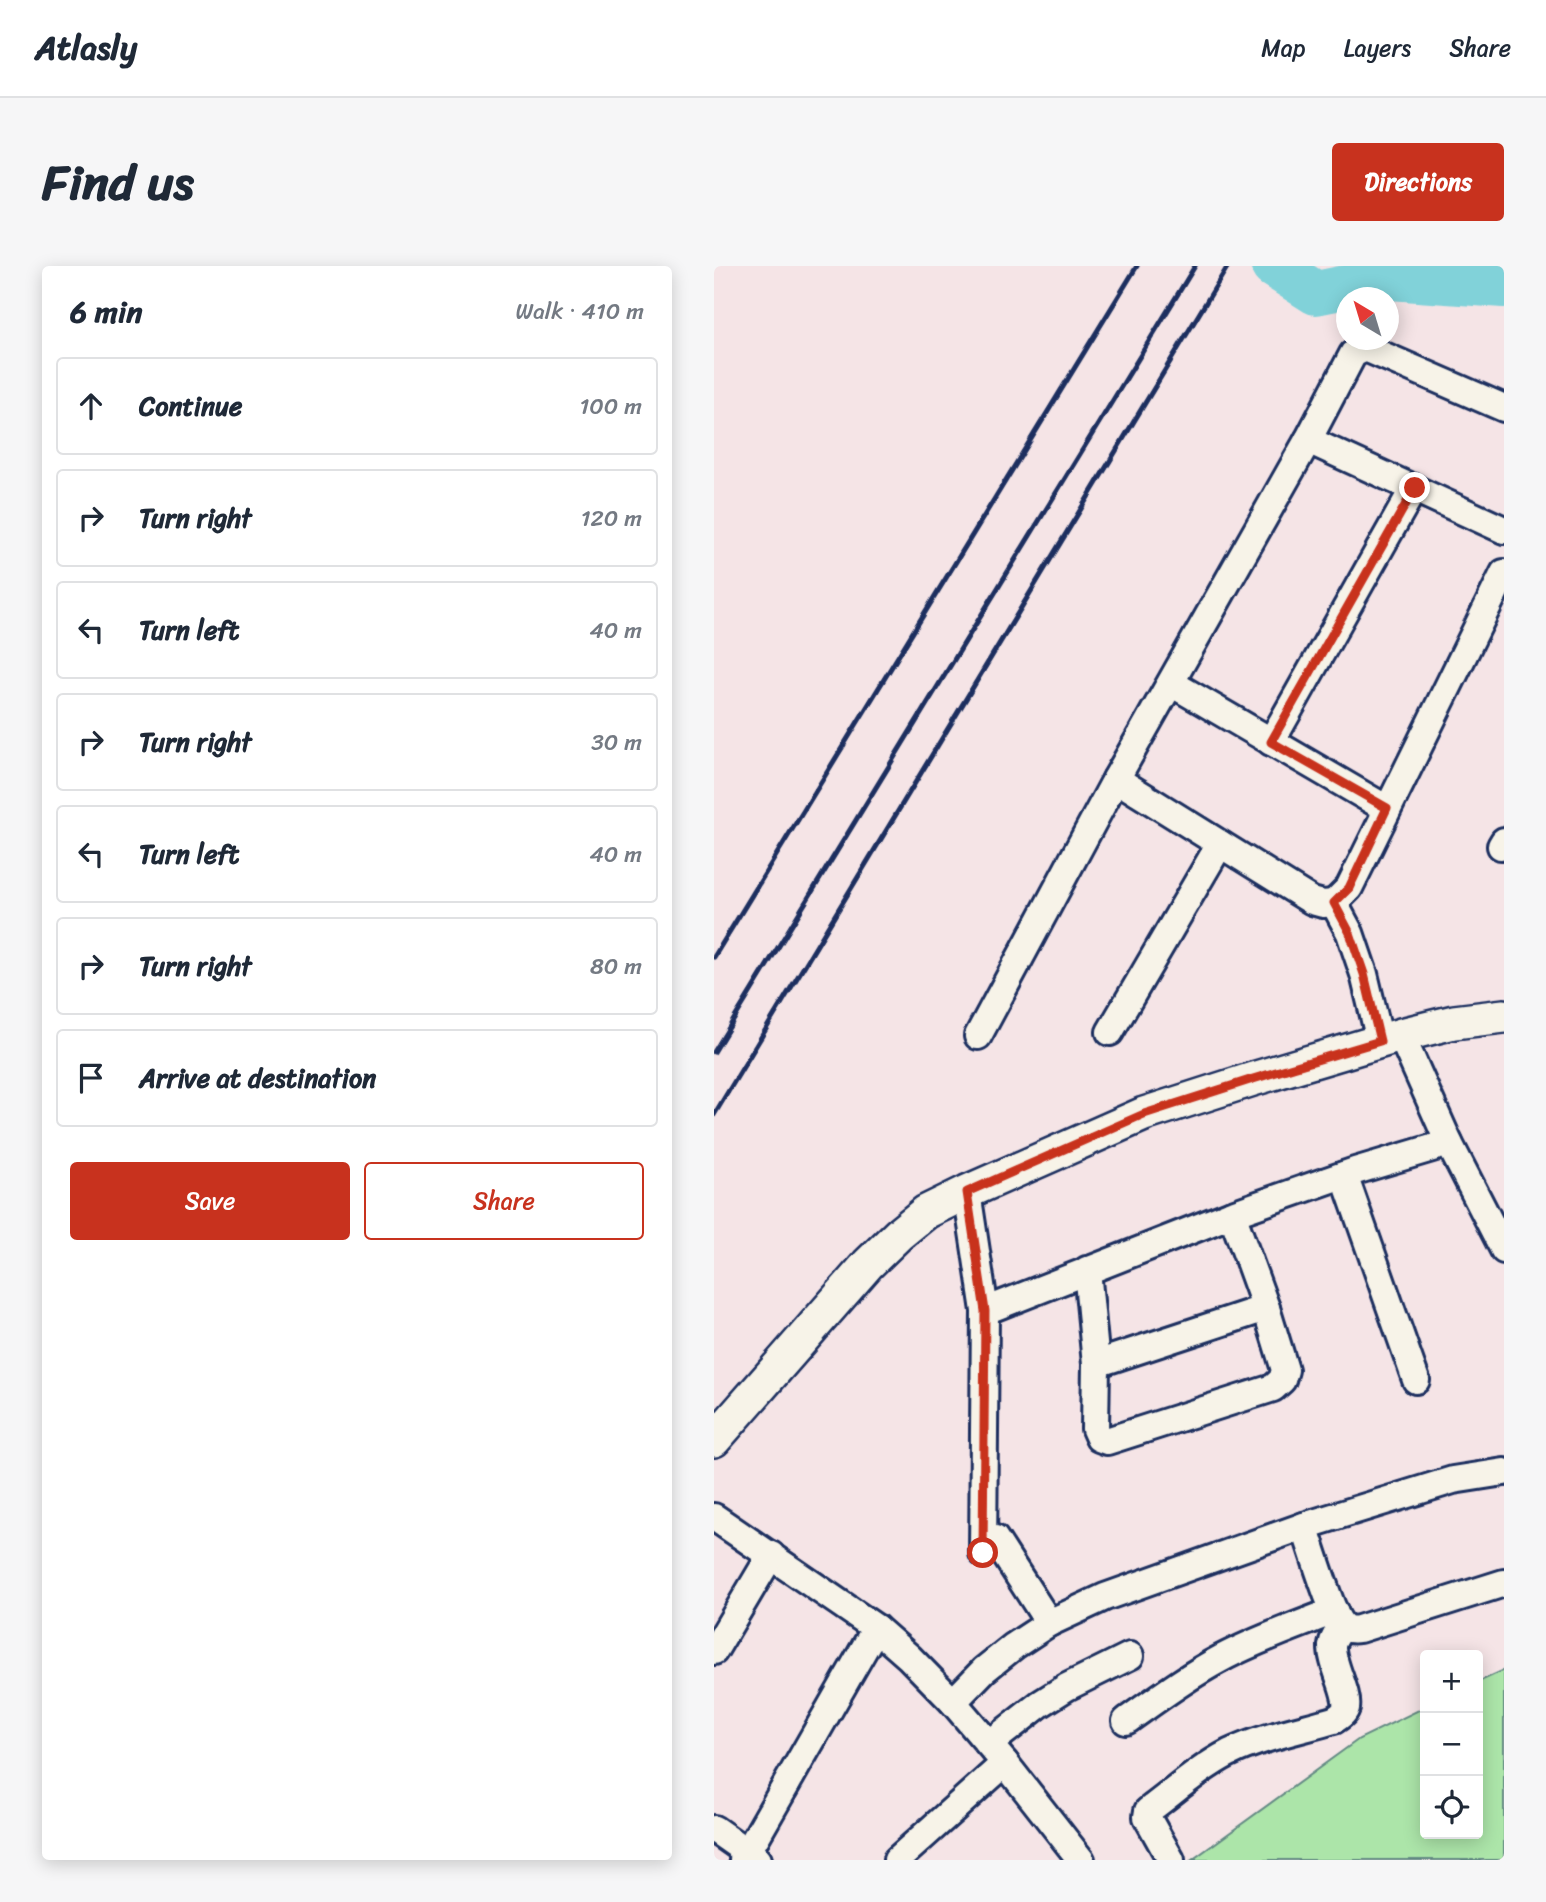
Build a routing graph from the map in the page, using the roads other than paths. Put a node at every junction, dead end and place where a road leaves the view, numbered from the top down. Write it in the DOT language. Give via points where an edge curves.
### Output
graph roads {
  1 [pos="1504,408"];
  2 [pos="1308,440"];
  3 [pos="1415,488"];
  4 [pos="1504,530"];
  5 [pos="1504,573"];
  6 [pos="1171,683"];
  7 [pos="1271,742"];
  8 [pos="1116,779"];
  9 [pos="1387,808"];
  10 [pos="1220,844"];
  11 [pos="1334,903"];
  12 [pos="1504,1016"];
  13 [pos="1110,1032"];
  14 [pos="978,1036"];
  15 [pos="1391,1038"];
  16 [pos="1449,1143"];
  17 [pos="1344,1175"];
  18 [pos="967,1192"];
  19 [pos="1232,1214"];
  20 [pos="1504,1250"];
  21 [pos="1087,1270"];
  22 [pos="1266,1308"];
  23 [pos="985,1311"];
  24 [pos="1096,1364"];
  25 [pos="1416,1380"];
  26 [pos="714,1440"];
  27 [pos="1504,1472"];
  28 [pos="714,1517"];
  29 [pos="1304,1527"];
  30 [pos="771,1555"];
  31 [pos="1504,1583"];
  32 [pos="1338,1619"];
  33 [pos="1049,1622"];
  34 [pos="876,1629"];
  35 [pos="714,1651"];
  36 [pos="1130,1656"];
  37 [pos="953,1702"];
  38 [pos="1126,1721"];
  39 [pos="997,1753"];
  40 [pos="714,1829"];
  41 [pos="749,1858"];
  42 [pos="897,1860"];
  43 [pos="1081,1860"];
  44 [pos="1171,1860"];
  1 -- 2 [label="street" via="1368,349 1361,350 1353,354"];
  2 -- 3 [label="street"];
  2 -- 6 [label="street"];
  3 -- 4 [label="street"];
  3 -- 7 [label="street"];
  5 -- 9 [label="street"];
  6 -- 7 [label="street"];
  6 -- 8 [label="street"];
  7 -- 9 [label="street"];
  8 -- 10 [label="street"];
  8 -- 14 [label="street"];
  9 -- 11 [label="street" via="1349,888"];
  10 -- 11 [label="street" via="1312,901"];
  10 -- 13 [label="street"];
  11 -- 15 [label="street"];
  12 -- 15 [label="street" via="1454,1022"];
  15 -- 16 [label="street"];
  15 -- 18 [label="street" via="1144,1114"];
  16 -- 17 [label="street"];
  16 -- 20 [label="street"];
  17 -- 19 [label="street"];
  17 -- 25 [label="street"];
  18 -- 23 [label="street"];
  18 -- 26 [label="street" via="926,1212 868,1264"];
  19 -- 21 [label="street"];
  19 -- 22 [label="street"];
  21 -- 23 [label="street"];
  21 -- 24 [label="street"];
  22 -- 24 [label="street"];
  22 -- 24 [label="street" via="1284,1370 1282,1380 1273,1388 1107,1441 1099,1438 1095,1429"];
  23 -- 33 [label="street" via="989,1546"];
  27 -- 29 [label="street" via="1453,1480"];
  28 -- 30 [label="street"];
  29 -- 32 [label="street"];
  29 -- 33 [label="street" via="1105,1597"];
  30 -- 34 [label="street"];
  30 -- 35 [label="street"];
  31 -- 32 [label="street" via="1359,1629 1350,1630"];
  32 -- 38 [label="street" via="1258,1641 1222,1658"];
  32 -- 44 [label="street" via="1332,1646 1346,1701 1342,1716 1231,1752 1148,1811"];
  33 -- 37 [label="street" via="984,1670"];
  34 -- 37 [label="street"];
  34 -- 41 [label="street"];
  36 -- 39 [label="street" via="1040,1704"];
  37 -- 39 [label="street"];
  39 -- 42 [label="street"];
  39 -- 43 [label="street"];
  40 -- 41 [label="street"];
}
